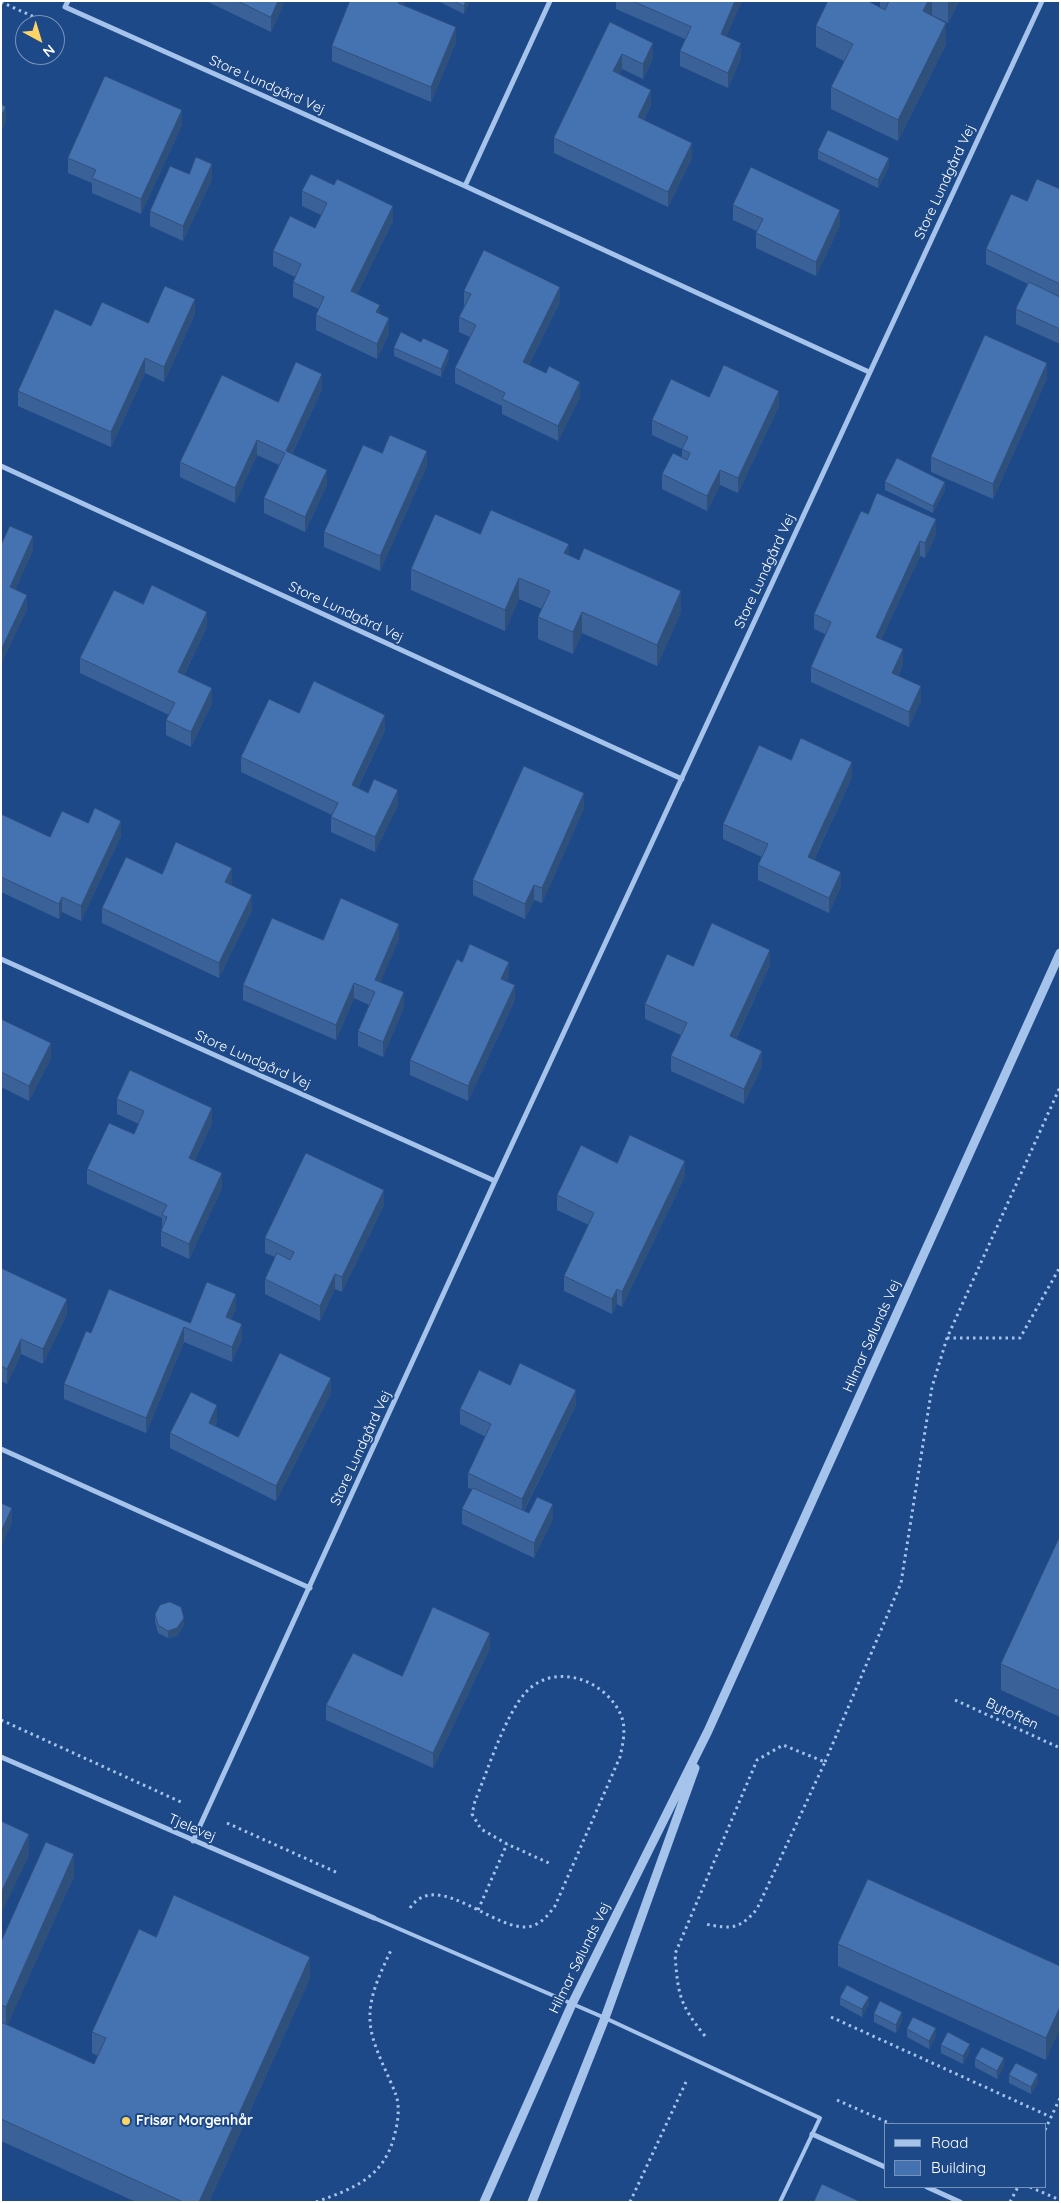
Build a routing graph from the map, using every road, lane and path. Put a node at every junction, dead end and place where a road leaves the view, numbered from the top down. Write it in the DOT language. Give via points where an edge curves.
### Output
graph roads {
  1 [pos="550,1"];
  2 [pos="1042,1"];
  3 [pos="1,2"];
  4 [pos="67,4"];
  5 [pos="465,186"];
  6 [pos="869,372"];
  7 [pos="1,466"];
  8 [pos="682,779"];
  9 [pos="1060,953"];
  10 [pos="1,960"];
  11 [pos="1060,1087"];
  12 [pos="495,1181"];
  13 [pos="1060,1267"];
  14 [pos="947,1338"];
  15 [pos="1,1449"];
  16 [pos="310,1588"];
  17 [pos="955,1700"];
  18 [pos="1,1720"];
  19 [pos="708,1731"];
  20 [pos="1060,1748"];
  21 [pos="1,1757"];
  22 [pos="825,1762"];
  23 [pos="205,1813"];
  24 [pos="193,1841"];
  25 [pos="508,1844"];
  26 [pos="551,1864"];
  27 [pos="339,1873"];
  28 [pos="478,1910"];
  29 [pos="374,1918"];
  30 [pos="706,1924"];
  31 [pos="400,1928"];
  32 [pos="572,2004"];
  33 [pos="831,2017"];
  34 [pos="605,2018"];
  35 [pos="697,2061"];
  36 [pos="1060,2098"];
  37 [pos="1051,2117"];
  38 [pos="1046,2128"];
  39 [pos="812,2134"];
  40 [pos="884,2167"];
  41 [pos="929,2188"];
  42 [pos="1017,2188"];
  43 [pos="1032,2188"];
  44 [pos="1060,2200"];
  45 [pos="316,2202"];
  46 [pos="484,2202"];
  47 [pos="532,2202"];
  48 [pos="630,2202"];
  49 [pos="780,2202"];
  50 [pos="960,2202"];
  51 [pos="1010,2202"];
  1 -- 5 [label="street"];
  2 -- 6 [label="street, Store Lundgård Vej"];
  3 -- 4 [label="path" via="41,20"];
  4 -- 5 [label="street, Store Lundgård Vej"];
  5 -- 6 [label="street, Store Lundgård Vej"];
  6 -- 8 [label="street, Store Lundgård Vej"];
  7 -- 8 [label="street, Store Lundgård Vej"];
  8 -- 12 [label="street, Store Lundgård Vej"];
  9 -- 19 [label="street, Hilmar Sølunds Vej"];
  10 -- 12 [label="street, Store Lundgård Vej"];
  11 -- 14 [label="path"];
  12 -- 16 [label="street, Store Lundgård Vej"];
  13 -- 14 [label="path" via="1020,1338"];
  14 -- 22 [label="path" via="932,1387 901,1583"];
  15 -- 16 [label="street"];
  16 -- 23 [label="street, Store Lundgård Vej"];
  17 -- 20 [label="path, Bytoften"];
  18 -- 23 [label="path"];
  19 -- 32 [label="street, Hilmar Sølunds Vej"];
  19 -- 34 [label="street, Hilmar Sølunds Vej"];
  21 -- 24 [label="street, Tjelevej"];
  22 -- 30 [label="path" via="757,1909 746,1922 728,1928"];
  22 -- 35 [label="path" via="784,1746 757,1760 675,1954 677,1988 687,2014 706,2037"];
  23 -- 24 [label="street, Store Lundgård Vej"];
  23 -- 27 [label="path"];
  24 -- 29 [label="street, Tjelevej"];
  25 -- 26 [label="path"];
  25 -- 28 [label="path"];
  25 -- 28 [label="path" via="481,1829 472,1814 474,1800 515,1706 529,1690 548,1679 570,1677 592,1683 609,1696 621,1714 625,1736 620,1757 555,1906 546,1918 532,1926 515,1927"];
  28 -- 31 [label="path" via="446,1895 427,1896 411,1906"];
  29 -- 31 [label="lane"];
  31 -- 32 [label="lane"];
  31 -- 45 [label="path" via="373,1991 370,2020 397,2098 398,2121 391,2151 371,2176 349,2190"];
  32 -- 34 [label="lane"];
  32 -- 46 [label="street, Hilmar Sølunds Vej"];
  33 -- 37 [label="path"];
  34 -- 35 [label="lane"];
  34 -- 47 [label="street, Hilmar Sølunds Vej"];
  35 -- 39 [label="lane" via="820,2118"];
  35 -- 48 [label="path"];
  36 -- 37 [label="path"];
  37 -- 38 [label="path"];
  39 -- 40 [label="street"];
  39 -- 49 [label="lane"];
  41 -- 50 [label="street"];
  42 -- 51 [label="path"];
  43 -- 44 [label="path"];
}
